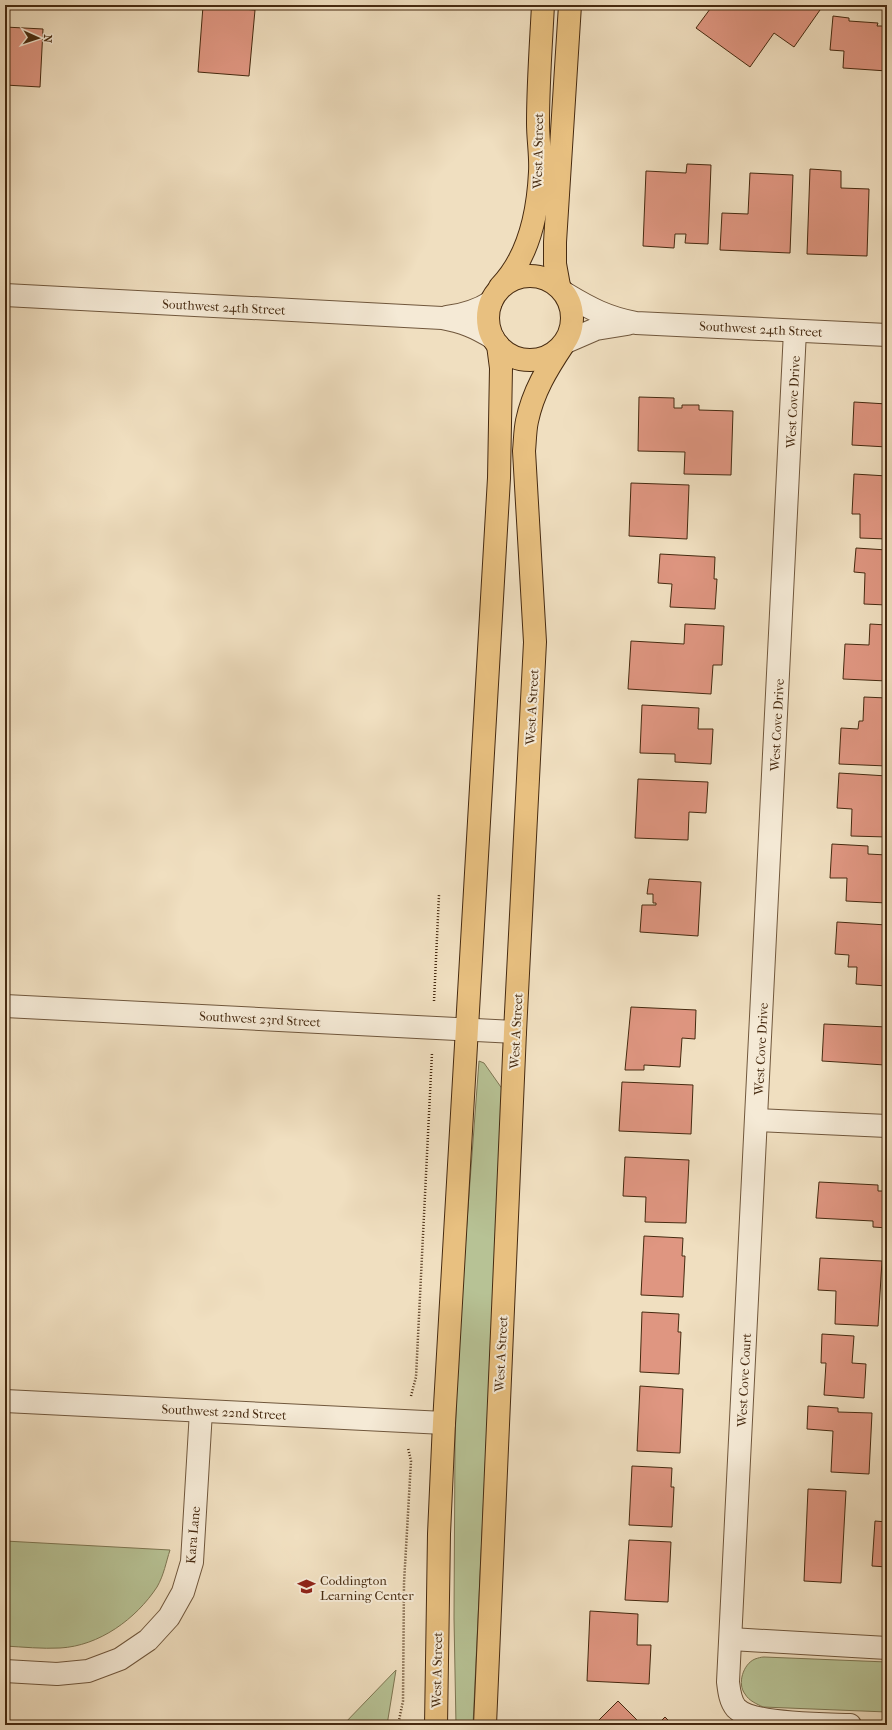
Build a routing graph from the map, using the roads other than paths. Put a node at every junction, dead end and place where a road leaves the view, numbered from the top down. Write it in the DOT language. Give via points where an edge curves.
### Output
graph roads {
  1 [pos="543,5"];
  2 [pos="570,5"];
  3 [pos="562,290"];
  4 [pos="5,295"];
  5 [pos="496,295"];
  6 [pos="442,318"];
  7 [pos="636,323"];
  8 [pos="795,331"];
  9 [pos="887,335"];
  10 [pos="495,342"];
  11 [pos="564,344"];
  12 [pos="5,1006"];
  13 [pos="466,1029"];
  14 [pos="515,1032"];
  15 [pos="757,1120"];
  16 [pos="887,1126"];
  17 [pos="5,1401"];
  18 [pos="201,1411"];
  19 [pos="444,1423"];
  20 [pos="731,1639"];
  21 [pos="887,1648"];
  22 [pos="5,1671"];
  23 [pos="436,1725"];
  24 [pos="485,1725"];
  25 [pos="850,1725"];
  1 -- 5 [label="main road, West A Street" via="538,124 540,171 537,200 522,258 512,276"];
  2 -- 3 [label="main road, West A Street" via="555,242 555,264"];
  3 -- 5 [label="main road" via="548,279 536,275 511,280"];
  3 -- 7 [label="street, Southwest 24th Street" via="597,312"];
  3 -- 11 [label="main road" via="571,305 573,318 571,330"];
  4 -- 6 [label="street, Southwest 24th Street"];
  5 -- 6 [label="street, Southwest 24th Street" via="479,310"];
  5 -- 10 [label="main road" via="488,314"];
  6 -- 10 [label="street, Southwest 24th Street" via="477,328"];
  7 -- 8 [label="street, Southwest 24th Street"];
  7 -- 11 [label="street, Southwest 24th Street" via="596,329"];
  8 -- 9 [label="street, Southwest 24th Street"];
  8 -- 15 [label="street, West Cove Drive"];
  10 -- 11 [label="main road" via="509,355 523,360 538,360 551,355"];
  10 -- 13 [label="main road, West A Street" via="501,368 498,478"];
  11 -- 14 [label="main road, West A Street" via="542,378 533,399 527,422 524,452 535,642"];
  12 -- 13 [label="street, Southwest 23rd Street"];
  13 -- 14 [label="street, Southwest 23rd Street"];
  13 -- 19 [label="main road, West A Street"];
  14 -- 24 [label="main road, West A Street"];
  15 -- 16 [label="street"];
  15 -- 20 [label="street, West Cove Court"];
  17 -- 18 [label="street, Southwest 22nd Street"];
  18 -- 19 [label="street, Southwest 22nd Street"];
  18 -- 22 [label="street, Kara Lane" via="192,1562 183,1592 169,1617 148,1640 120,1659 88,1671 57,1674"];
  19 -- 23 [label="main road, West A Street" via="439,1534"];
  20 -- 21 [label="street"];
  20 -- 25 [label="street, West Cove Court" via="728,1682 730,1696 736,1708 762,1720"];
}
